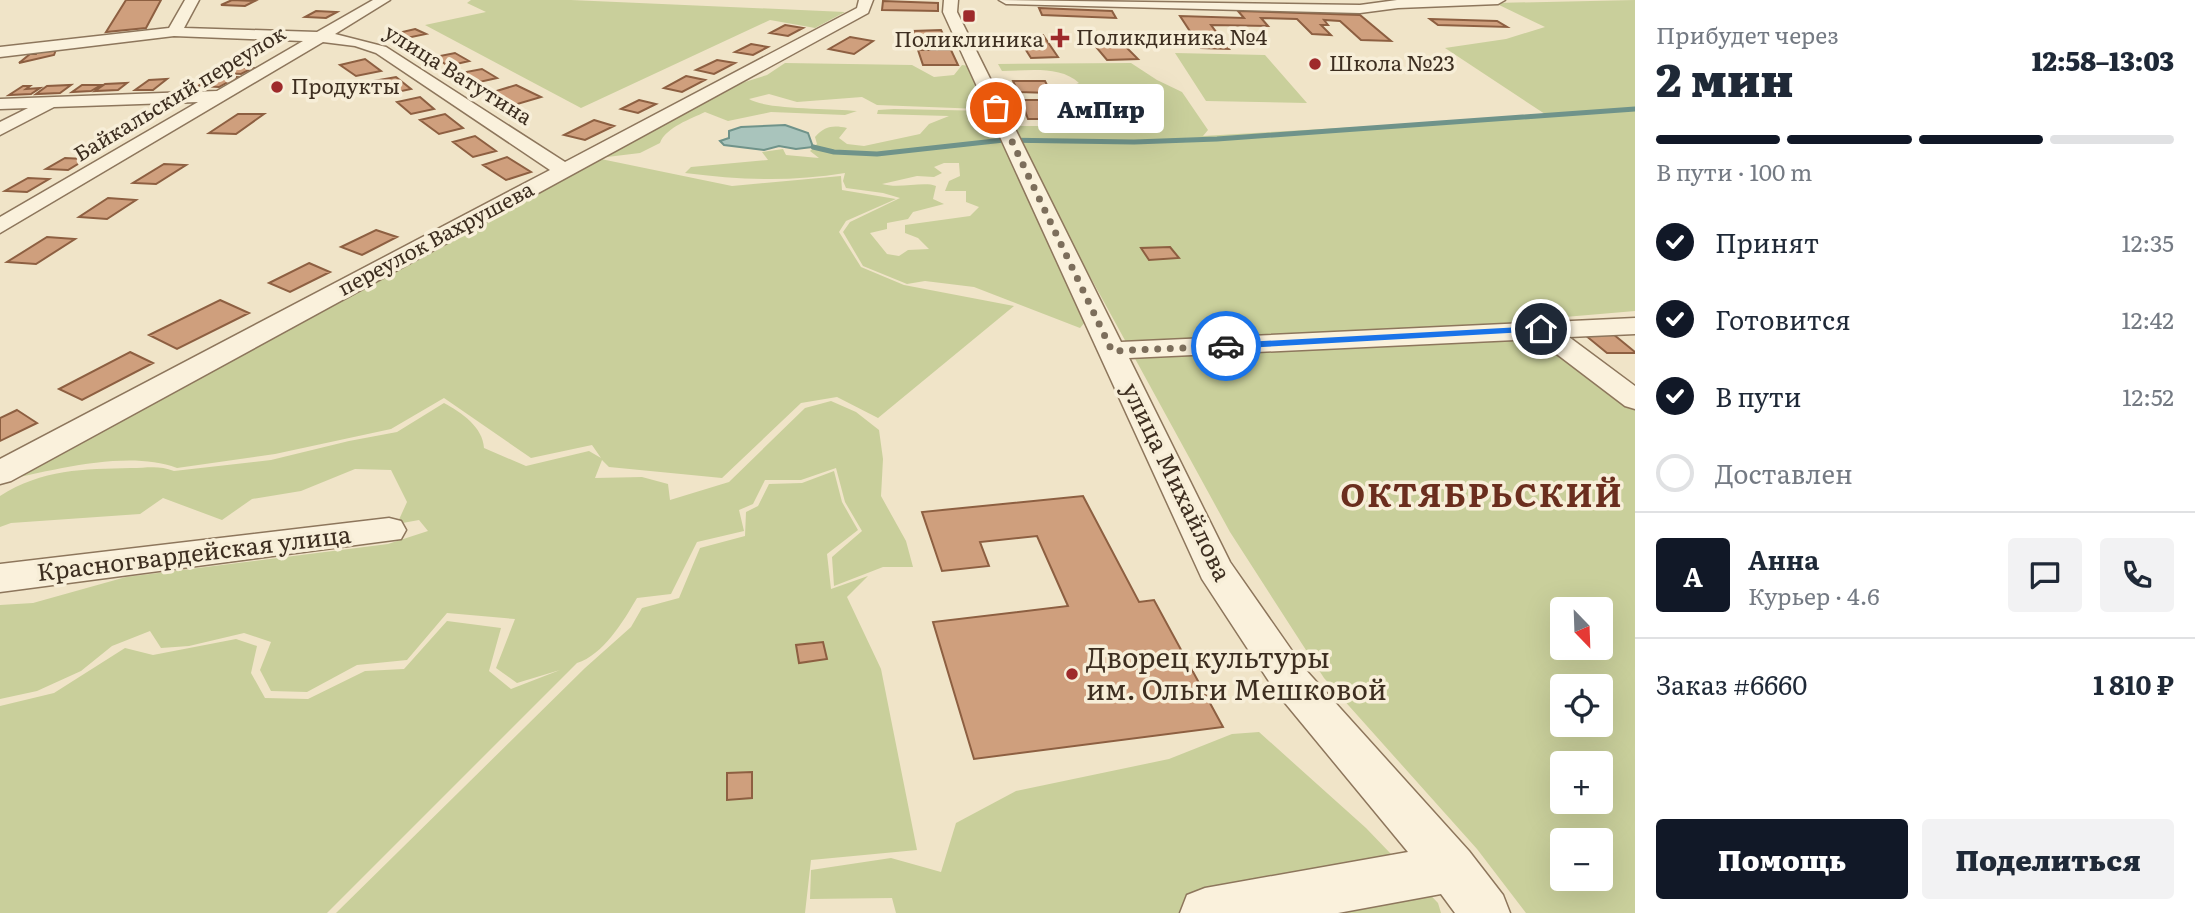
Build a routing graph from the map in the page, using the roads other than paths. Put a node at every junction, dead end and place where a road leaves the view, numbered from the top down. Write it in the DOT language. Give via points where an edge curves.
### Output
graph roads {
  1 [pos="192,0"];
  2 [pos="383,0"];
  3 [pos="866,0"];
  4 [pos="951,0"];
  5 [pos="1006,0"];
  6 [pos="1498,0"];
  7 [pos="1061,1"];
  8 [pos="1413,1"];
  9 [pos="174,32"];
  10 [pos="321,37"];
  11 [pos="0,52"];
  12 [pos="220,96"];
  13 [pos="54,102"];
  14 [pos="0,104"];
  15 [pos="0,129"];
  16 [pos="564,170"];
  17 [pos="56,194"];
  18 [pos="10,197"];
  19 [pos="0,226"];
  20 [pos="1635,326"];
  21 [pos="1541,329"];
  22 [pos="1112,351"];
  23 [pos="1635,400"];
  24 [pos="0,473"];
  25 [pos="389,530"];
  26 [pos="0,578"];
  27 [pos="1452,868"];
  28 [pos="1205,913"];
  29 [pos="1485,913"];
  1 -- 9 [label="street"];
  2 -- 10 [label="street, Байкальский переулок"];
  3 -- 16 [label="street, переулок Вахрушева" via="863,9"];
  4 -- 22 [label="street, улица Михайлова" via="950,12"];
  5 -- 7 [label="street"];
  6 -- 8 [label="street"];
  7 -- 8 [label="street" via="1360,9"];
  9 -- 10 [label="street, улица Ватутина"];
  9 -- 11 [label="street, улица Ватутина"];
  10 -- 12 [label="street, Байкальский переулок"];
  10 -- 16 [label="street, улица Ватутина" via="381,50"];
  12 -- 13 [label="street"];
  12 -- 17 [label="street, Байкальский переулок"];
  13 -- 14 [label="street"];
  13 -- 15 [label="street"];
  16 -- 24 [label="street, переулок Вахрушева"];
  17 -- 18 [label="street"];
  17 -- 19 [label="street, Байкальский переулок"];
  20 -- 21 [label="street"];
  21 -- 22 [label="street"];
  21 -- 23 [label="street"];
  22 -- 27 [label="street, улица Михайлова" via="1215,569 1290,680"];
  25 -- 26 [label="street, Красногвардейская улица"];
  27 -- 28 [label="street"];
  27 -- 29 [label="street, улица Михайлова"];
}
